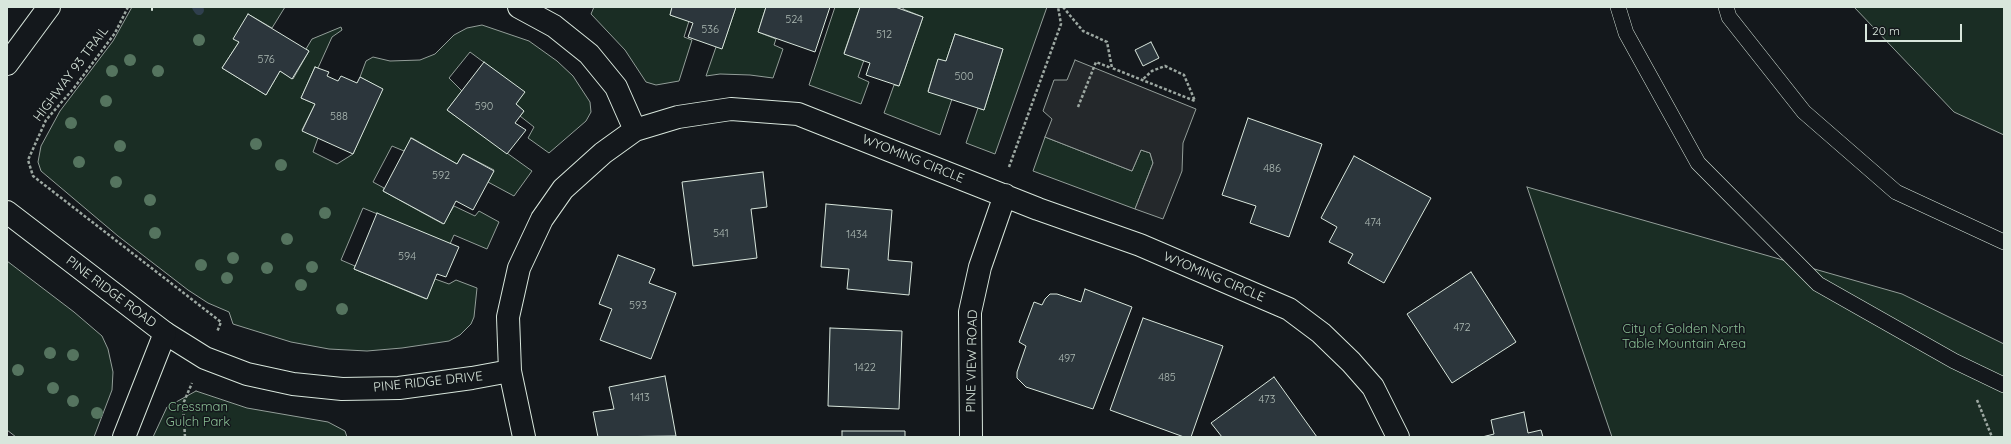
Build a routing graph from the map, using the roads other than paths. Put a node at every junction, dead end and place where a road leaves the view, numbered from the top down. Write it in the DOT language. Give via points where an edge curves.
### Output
graph roads {
  1 [pos="49,7"];
  2 [pos="518,7"];
  3 [pos="1618,7"];
  4 [pos="1726,7"];
  5 [pos="7,64"];
  6 [pos="635,130"];
  7 [pos="1005,195"];
  8 [pos="7,212"];
  9 [pos="2004,242"];
  10 [pos="165,333"];
  11 [pos="510,371"];
  12 [pos="2004,385"];
  13 [pos="124,437"];
  14 [pos="524,437"];
  15 [pos="971,437"];
  16 [pos="1398,437"];
  1 -- 5 [label="main road"];
  2 -- 6 [label="main road" via="554,26 589,54 616,87"];
  3 -- 12 [label="lane" via="1626,33 1698,163 1818,284 1954,361"];
  4 -- 9 [label="lane" via="1729,17 1804,112 1896,192"];
  6 -- 7 [label="main road, WYOMING CIRCLE" via="678,117 731,109 798,114"];
  6 -- 11 [label="main road, WYOMING CIRCLE" via="603,153 563,189 542,219 519,268 508,316"];
  7 -- 15 [label="main road, PINE VIEW ROAD" via="980,267 970,312"];
  7 -- 16 [label="main road, WYOMING CIRCLE" via="1140,245 1289,309 1321,333 1373,387"];
  8 -- 10 [label="main road, PINE RIDGE ROAD"];
  10 -- 11 [label="main road, PINE RIDGE DRIVE" via="205,358 248,374 293,384 342,389 399,388"];
  10 -- 13 [label="main road, PINE RIDGE ROAD"];
  11 -- 14 [label="main road, WYOMING CIRCLE"];
}
